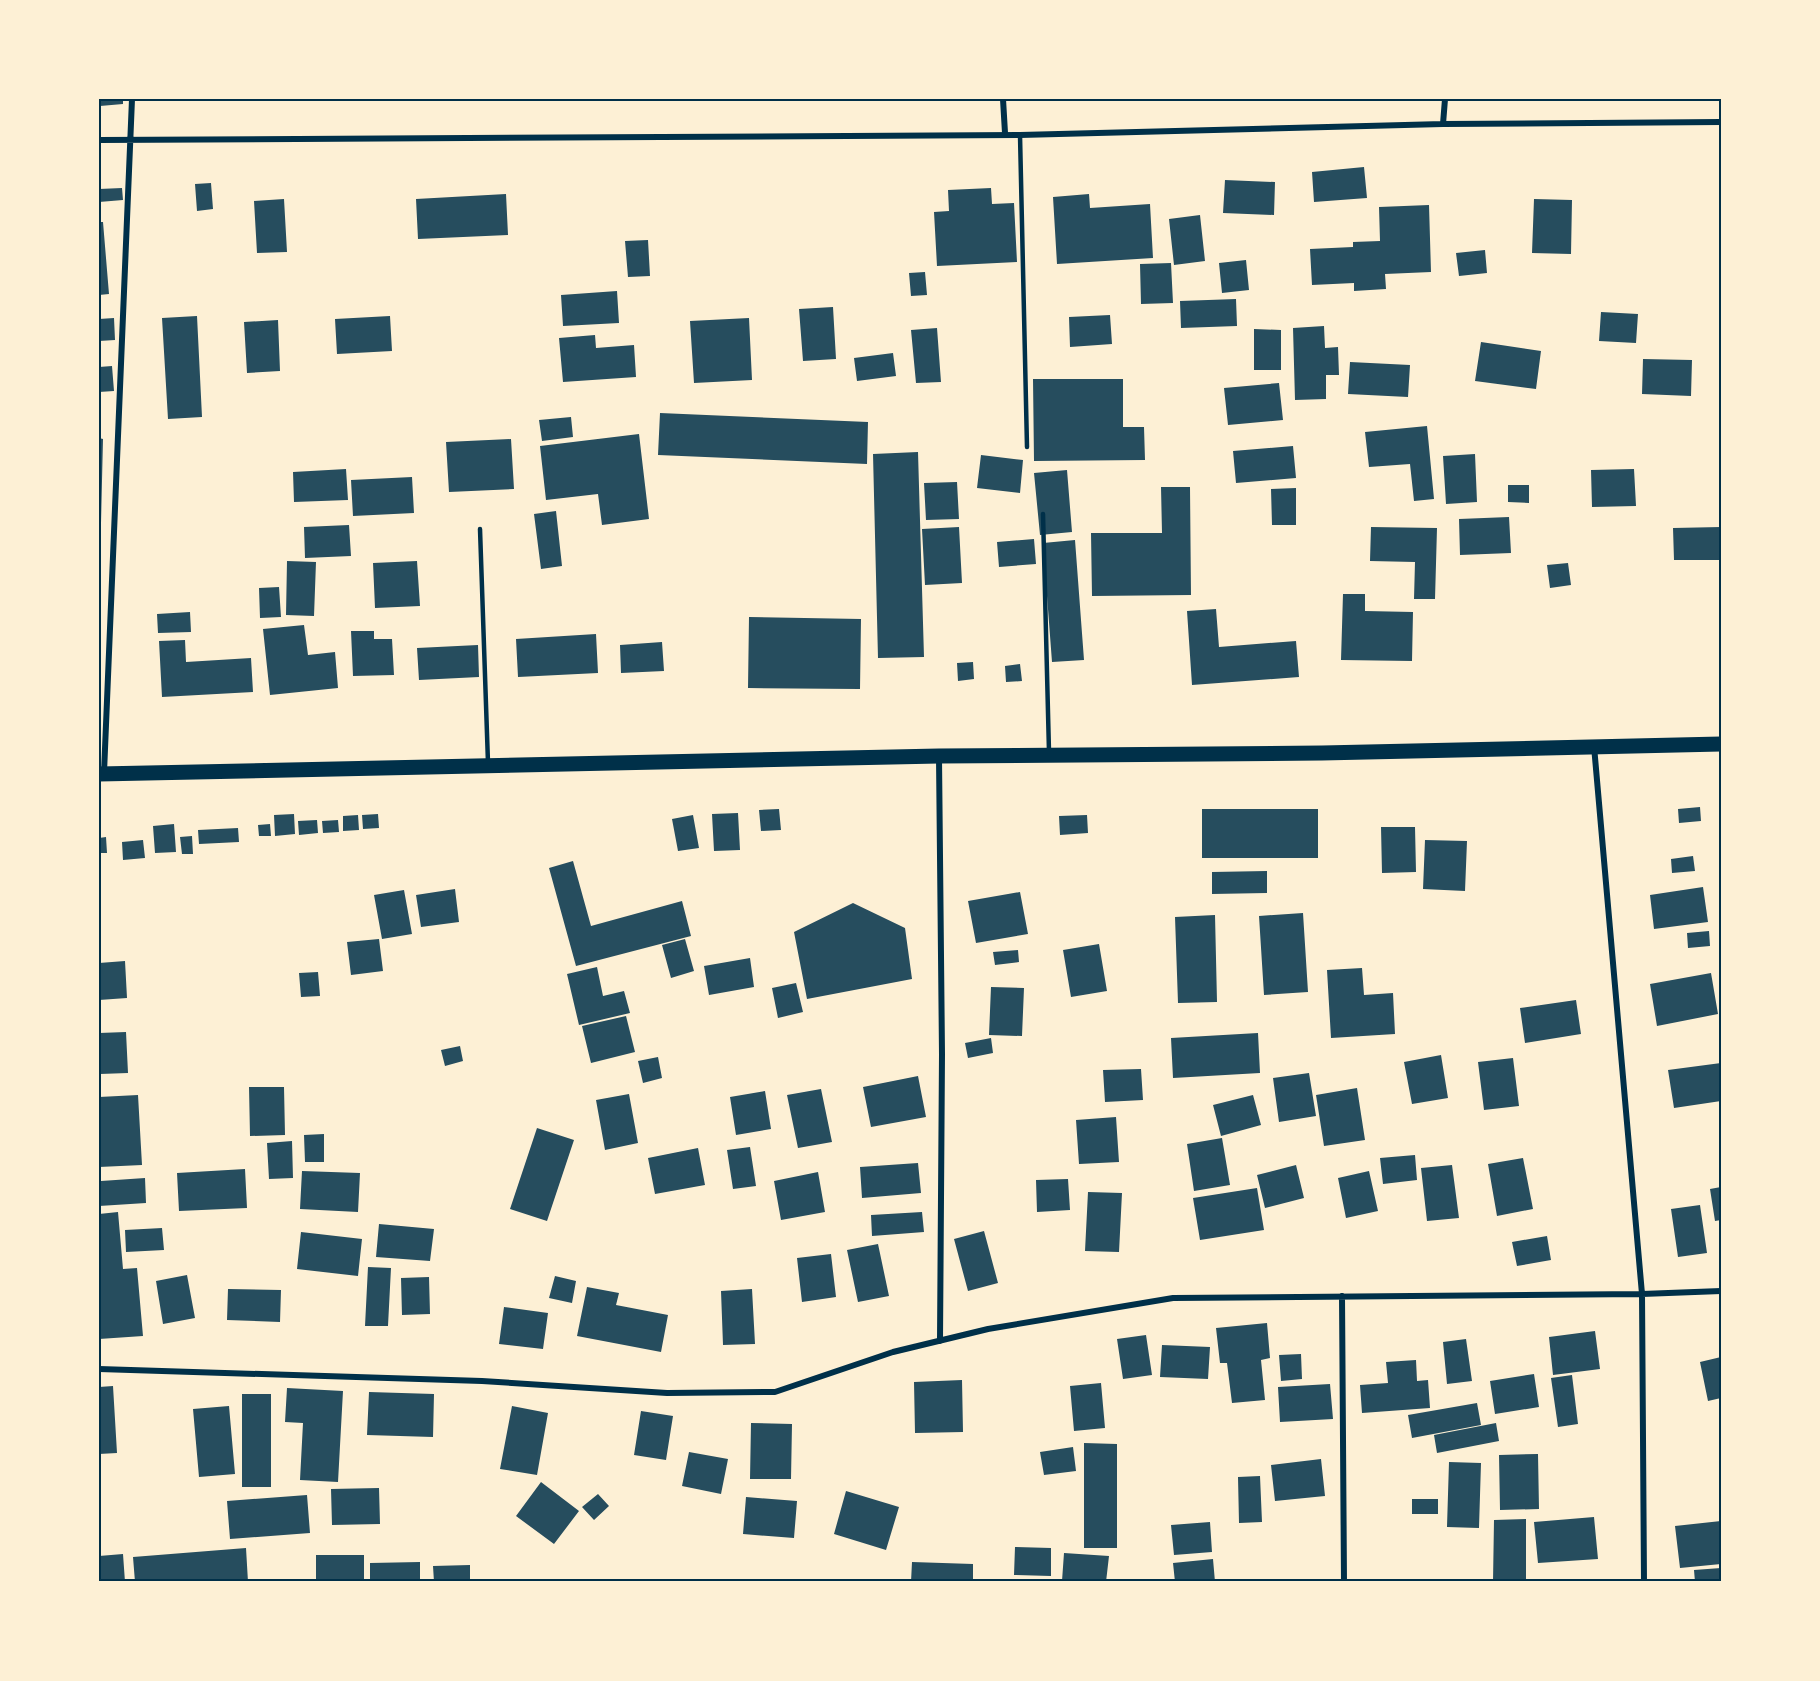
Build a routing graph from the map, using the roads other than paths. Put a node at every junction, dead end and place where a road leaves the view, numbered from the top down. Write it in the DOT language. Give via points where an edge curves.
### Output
graph roads {
  1 [pos="132,99"];
  2 [pos="1003,99"];
  3 [pos="1445,99"];
  4 [pos="1721,122"];
  5 [pos="1443,124"];
  6 [pos="1005,133"];
  7 [pos="1020,135"];
  8 [pos="131,139"];
  9 [pos="99,140"];
  10 [pos="1027,447"];
  11 [pos="1043,514"];
  12 [pos="480,529"];
  13 [pos="1721,744"];
  14 [pos="1594,745"];
  15 [pos="1049,755"];
  16 [pos="939,756"];
  17 [pos="488,766"];
  18 [pos="101,773"];
  19 [pos="1721,1291"];
  20 [pos="1642,1294"];
  21 [pos="1342,1296"];
  22 [pos="940,1341"];
  23 [pos="99,1369"];
  24 [pos="1344,1582"];
  25 [pos="1644,1582"];
  1 -- 8 [label="street"];
  2 -- 6 [label="street"];
  3 -- 5 [label="street"];
  4 -- 5 [label="street"];
  5 -- 7 [label="street"];
  6 -- 7 [label="street"];
  6 -- 8 [label="street"];
  7 -- 10 [label="lane"];
  8 -- 9 [label="street"];
  8 -- 18 [label="street"];
  11 -- 15 [label="lane"];
  12 -- 17 [label="lane"];
  13 -- 14 [label="main road"];
  14 -- 15 [label="main road" via="1322,753"];
  14 -- 20 [label="street"];
  15 -- 16 [label="main road"];
  16 -- 17 [label="main road"];
  16 -- 22 [label="street"];
  17 -- 18 [label="main road"];
  19 -- 20 [label="street"];
  20 -- 21 [label="street"];
  20 -- 25 [label="street"];
  21 -- 22 [label="street" via="1173,1298 988,1329"];
  21 -- 24 [label="street"];
  22 -- 23 [label="street" via="893,1352 775,1392 666,1393 482,1381"];
}
